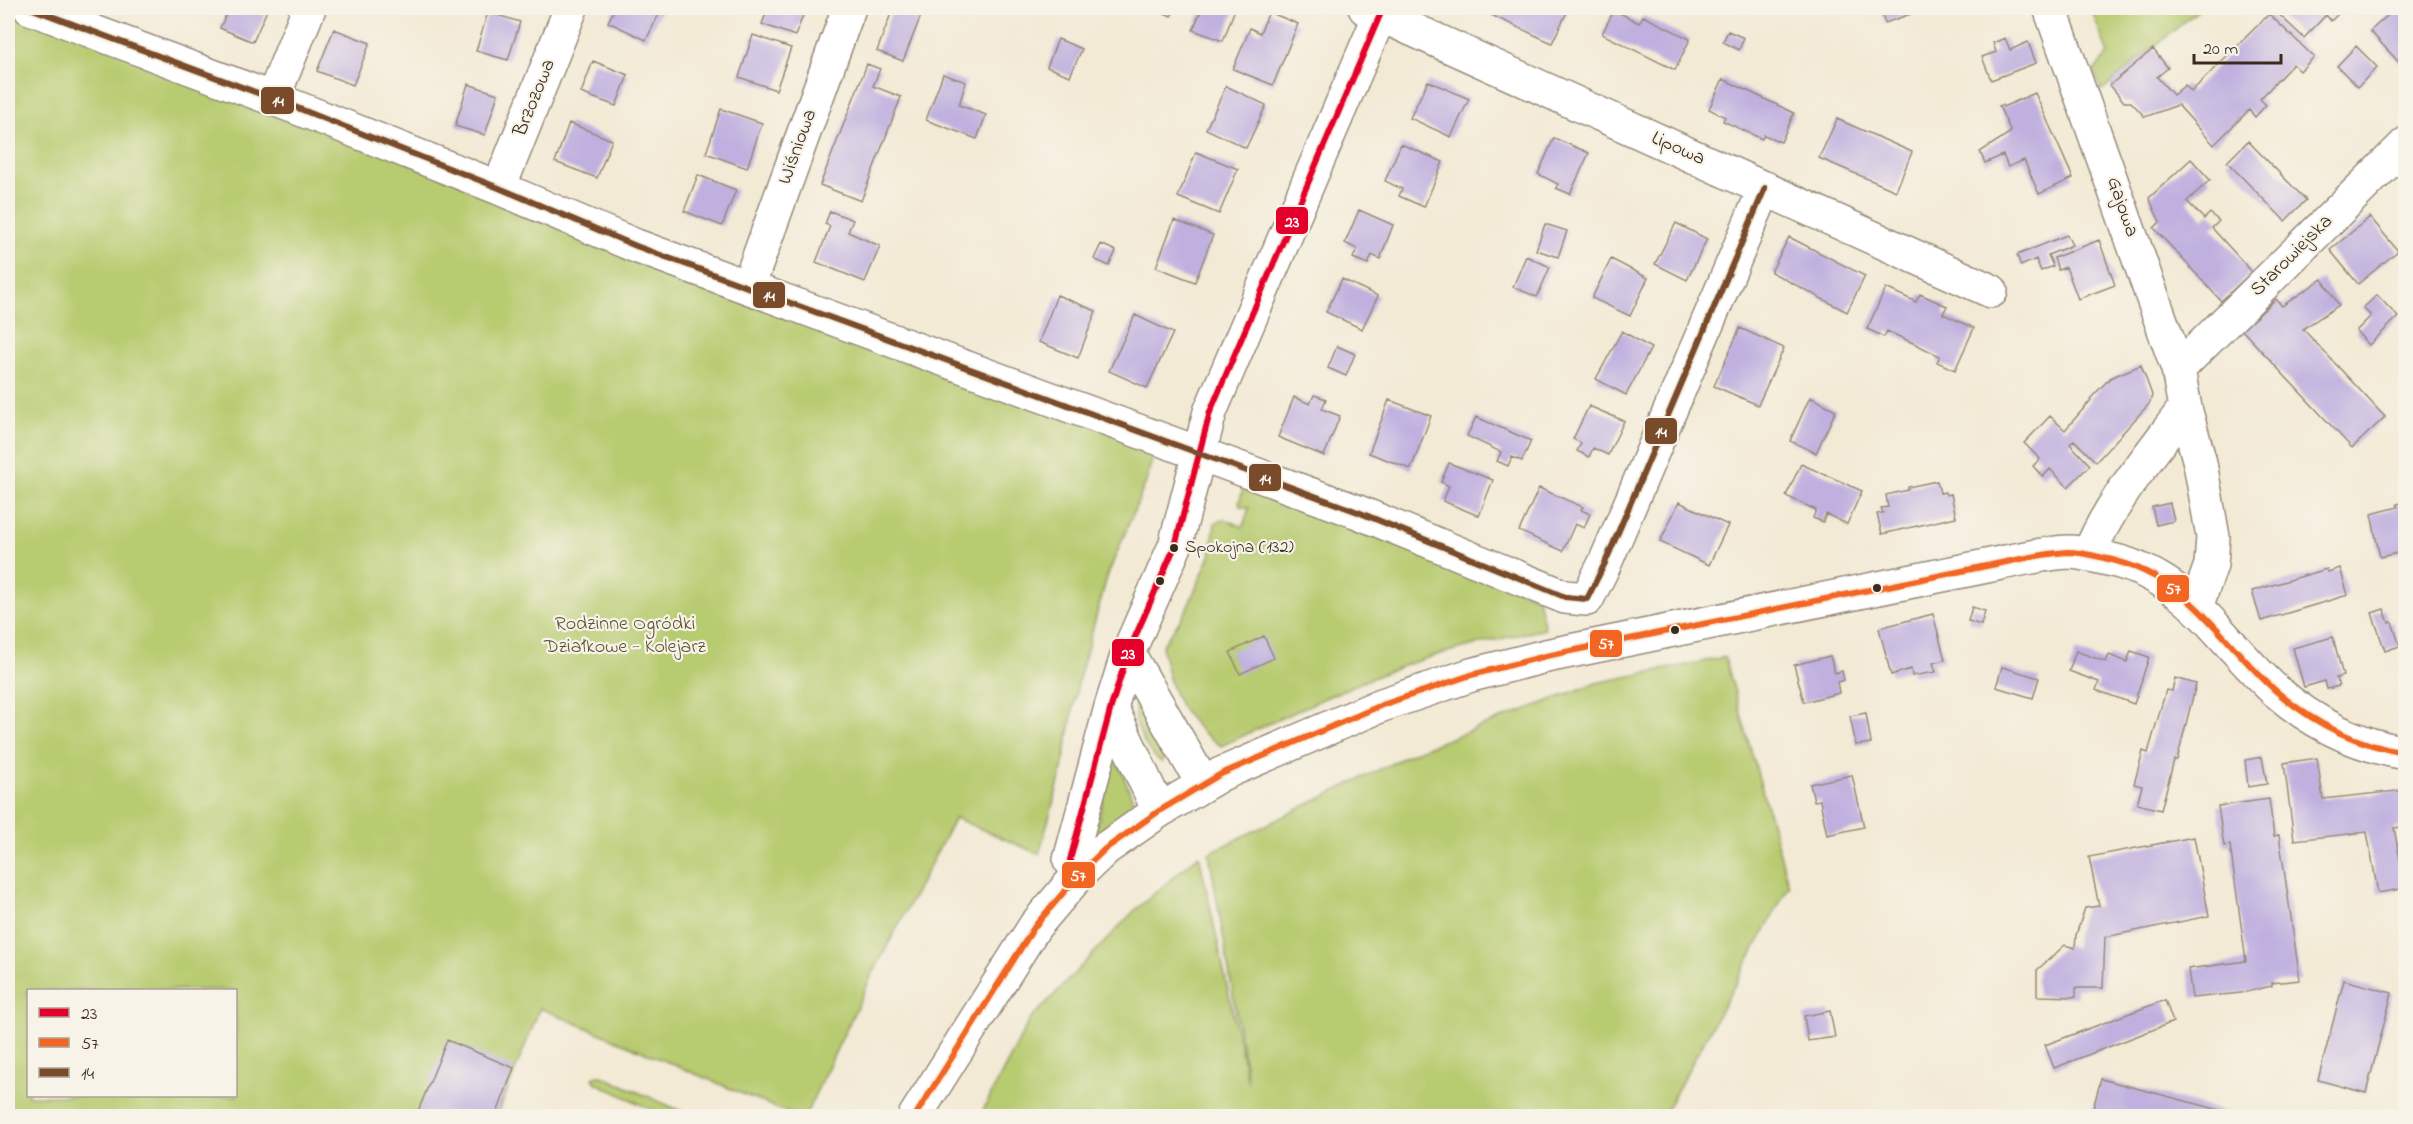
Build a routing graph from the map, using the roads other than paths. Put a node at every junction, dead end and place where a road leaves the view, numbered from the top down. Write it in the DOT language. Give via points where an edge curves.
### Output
graph roads {
  1 [pos="30,8"];
  2 [pos="309,8"];
  3 [pos="571,8"];
  4 [pos="849,8"];
  5 [pos="2050,8"];
  6 [pos="1376,10"];
  7 [pos="273,98"];
  8 [pos="2406,144"];
  9 [pos="499,188"];
  10 [pos="1765,188"];
  11 [pos="748,287"];
  12 [pos="1991,291"];
  13 [pos="2178,369"];
  14 [pos="2185,408"];
  15 [pos="1200,454"];
  16 [pos="2150,456"];
  17 [pos="2200,463"];
  18 [pos="2089,555"];
  19 [pos="2196,607"];
  20 [pos="1128,653"];
  21 [pos="1111,707"];
  22 [pos="2406,753"];
  23 [pos="1203,784"];
  24 [pos="1159,811"];
  25 [pos="1080,873"];
  26 [pos="915,1116"];
  1 -- 7 [label="street"];
  2 -- 7 [label="street"];
  3 -- 9 [label="street, Brzozowa"];
  4 -- 11 [label="street, Wiśniowa"];
  5 -- 13 [label="street, Gajowa"];
  6 -- 10 [label="street, Lipowa"];
  6 -- 15 [label="street" via="1210,412"];
  7 -- 9 [label="street"];
  8 -- 13 [label="street, Starowiejska"];
  9 -- 11 [label="street" via="636,246"];
  10 -- 12 [label="street, Lipowa"];
  10 -- 15 [label="street" via="1587,599 1565,597 1358,512"];
  11 -- 15 [label="street"];
  13 -- 14 [label="street, Gajowa"];
  14 -- 16 [label="street"];
  14 -- 17 [label="street, Gajowa"];
  15 -- 20 [label="street" via="1175,546"];
  16 -- 17 [label="street"];
  16 -- 18 [label="street" via="2095,538"];
  17 -- 19 [label="street, Gajowa" via="2213,537 2211,565"];
  18 -- 19 [label="street" via="2148,572"];
  18 -- 23 [label="street" via="2068,552 2001,563 1480,673 1382,705"];
  19 -- 22 [label="street" via="2292,703 2351,740"];
  20 -- 21 [label="street"];
  20 -- 23 [label="street"];
  21 -- 24 [label="street"];
  21 -- 25 [label="street" via="1070,860"];
  23 -- 24 [label="street"];
  24 -- 25 [label="street" via="1105,849"];
  25 -- 26 [label="street" via="1035,926"];
}
